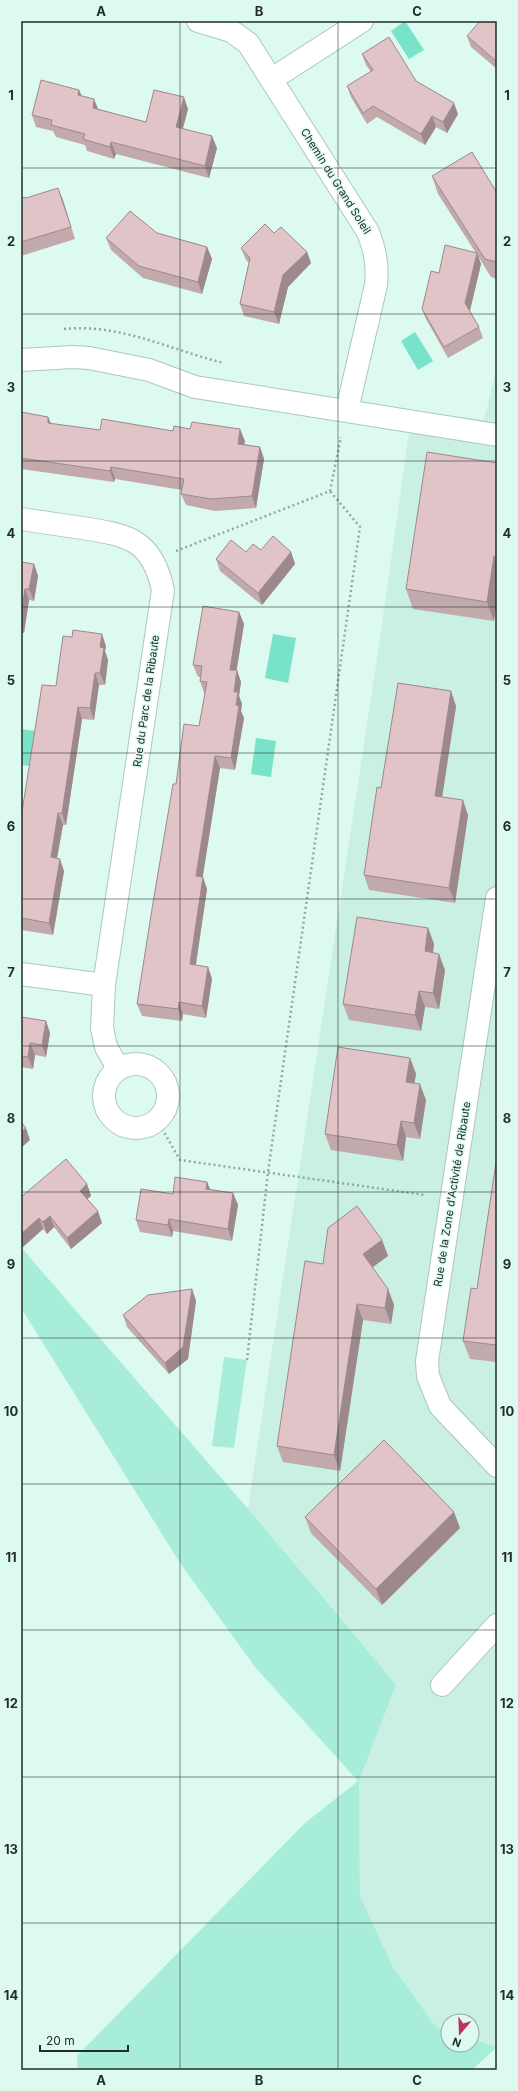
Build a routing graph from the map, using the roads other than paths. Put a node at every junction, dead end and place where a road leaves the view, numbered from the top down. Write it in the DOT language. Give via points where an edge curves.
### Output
graph roads {
  1 [pos="198,21"];
  2 [pos="362,21"];
  3 [pos="272,79"];
  4 [pos="21,360"];
  5 [pos="346,410"];
  6 [pos="497,435"];
  7 [pos="21,518"];
  8 [pos="497,898"];
  9 [pos="21,974"];
  10 [pos="104,985"];
  11 [pos="118,1068"];
  12 [pos="497,1466"];
  13 [pos="497,1625"];
  14 [pos="442,1685"];
  1 -- 3 [label="street, Chemin du Grand Soleil" via="231,31 248,43"];
  2 -- 3 [label="street"];
  3 -- 5 [label="street, Chemin du Grand Soleil" via="368,232 375,249 378,269 376,285"];
  4 -- 5 [label="street" via="89,358 149,370 195,387"];
  5 -- 6 [label="street"];
  7 -- 10 [label="street, Rue du Parc de la Ribaute" via="118,533 135,541 153,560 159,571 163,590"];
  8 -- 12 [label="street, Rue de la Zone d'Activité de Ribaute" via="427,1361 428,1376 440,1406"];
  9 -- 10 [label="street"];
  10 -- 11 [label="street, Rue du Parc de la Ribaute" via="102,1028 106,1047"];
  11 -- 11 [label="street" via="107,1080 103,1095 107,1111 117,1122 132,1129 148,1127 161,1118 168,1104 168,1088 161,1074 148,1065 133,1063"];
  13 -- 14 [label="street"];
}
